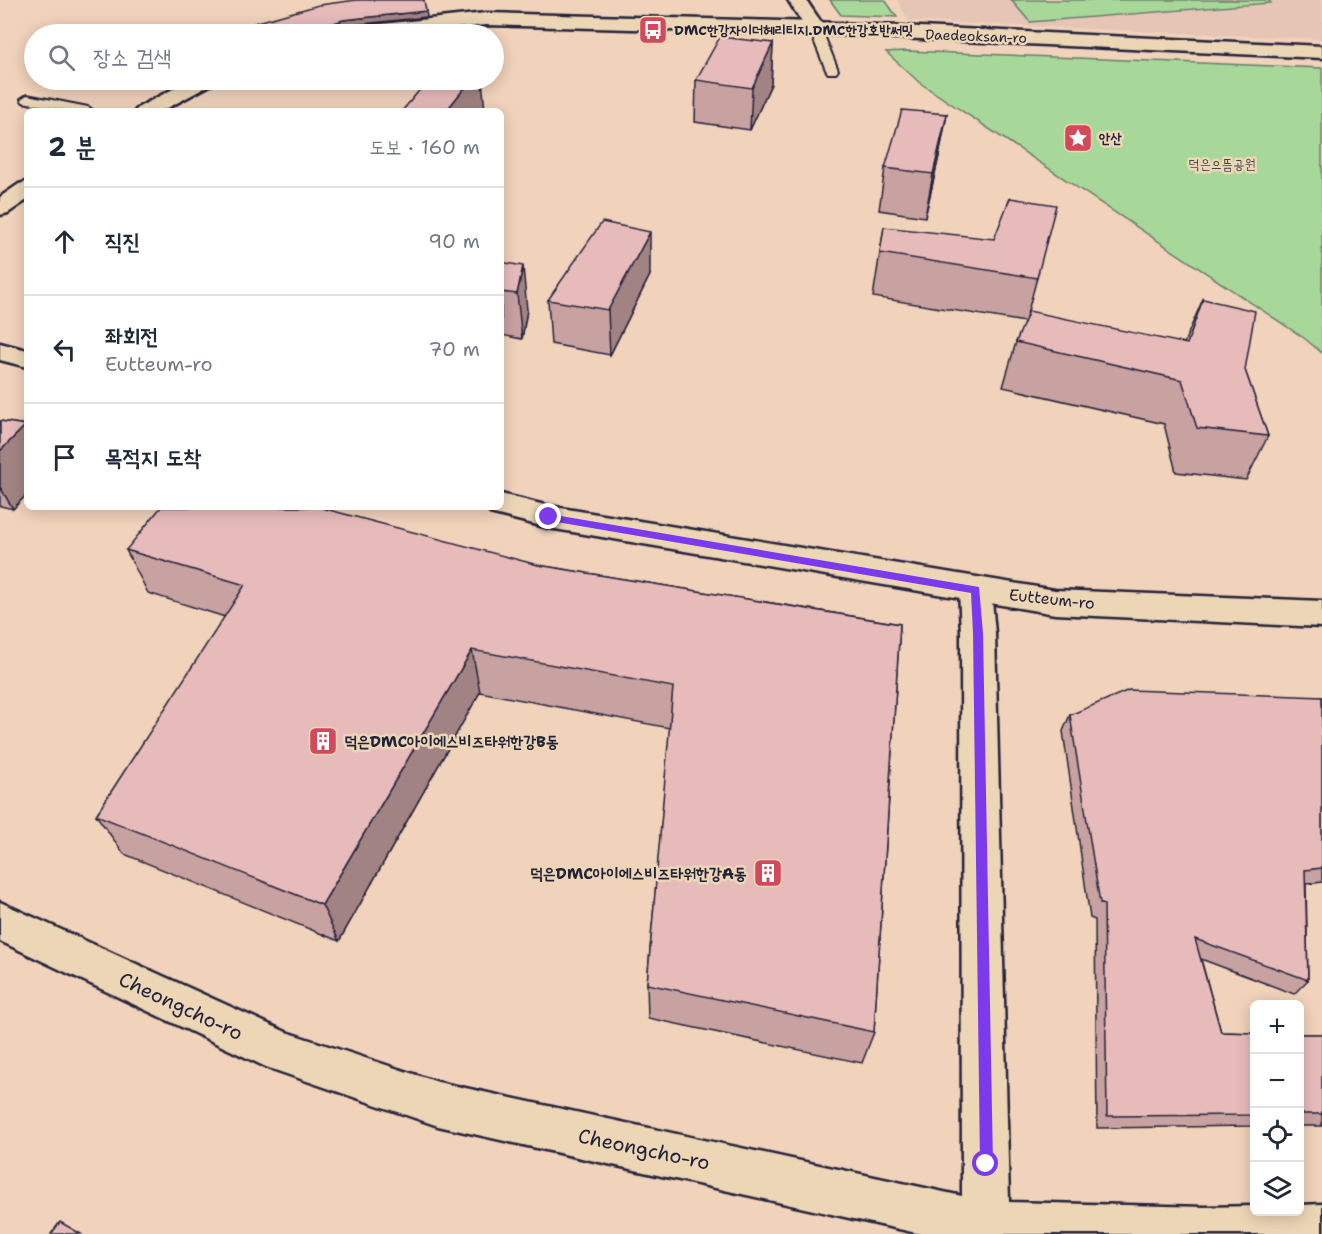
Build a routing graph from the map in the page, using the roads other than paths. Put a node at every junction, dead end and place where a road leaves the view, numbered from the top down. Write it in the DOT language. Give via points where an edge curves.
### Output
graph roads {
  1 [pos="797,0"];
  2 [pos="439,24"];
  3 [pos="815,28"];
  4 [pos="1322,52"];
  5 [pos="832,70"];
  6 [pos="186,90"];
  7 [pos="27,99"];
  8 [pos="73,108"];
  9 [pos="152,108"];
  10 [pos="24,191"];
  11 [pos="0,208"];
  12 [pos="0,351"];
  13 [pos="24,358"];
  14 [pos="504,506"];
  15 [pos="975,590"];
  16 [pos="1322,614"];
  17 [pos="0,921"];
  18 [pos="1322,1228"];
  19 [pos="986,1230"];
  1 -- 3 [label="street"];
  2 -- 3 [label="street, Daedeoksan-ro" via="486,19"];
  3 -- 4 [label="street, Daedeoksan-ro"];
  3 -- 5 [label="lane"];
  6 -- 9 [label="street"];
  7 -- 8 [label="lane"];
  10 -- 11 [label="street"];
  12 -- 13 [label="street"];
  14 -- 15 [label="street, Eutteum-ro" via="549,517"];
  15 -- 16 [label="street, Eutteum-ro" via="1055,602"];
  15 -- 19 [label="street"];
  17 -- 19 [label="street, Cheongcho-ro" via="281,1052 438,1104"];
  18 -- 19 [label="street, Cheongcho-ro"];
}
